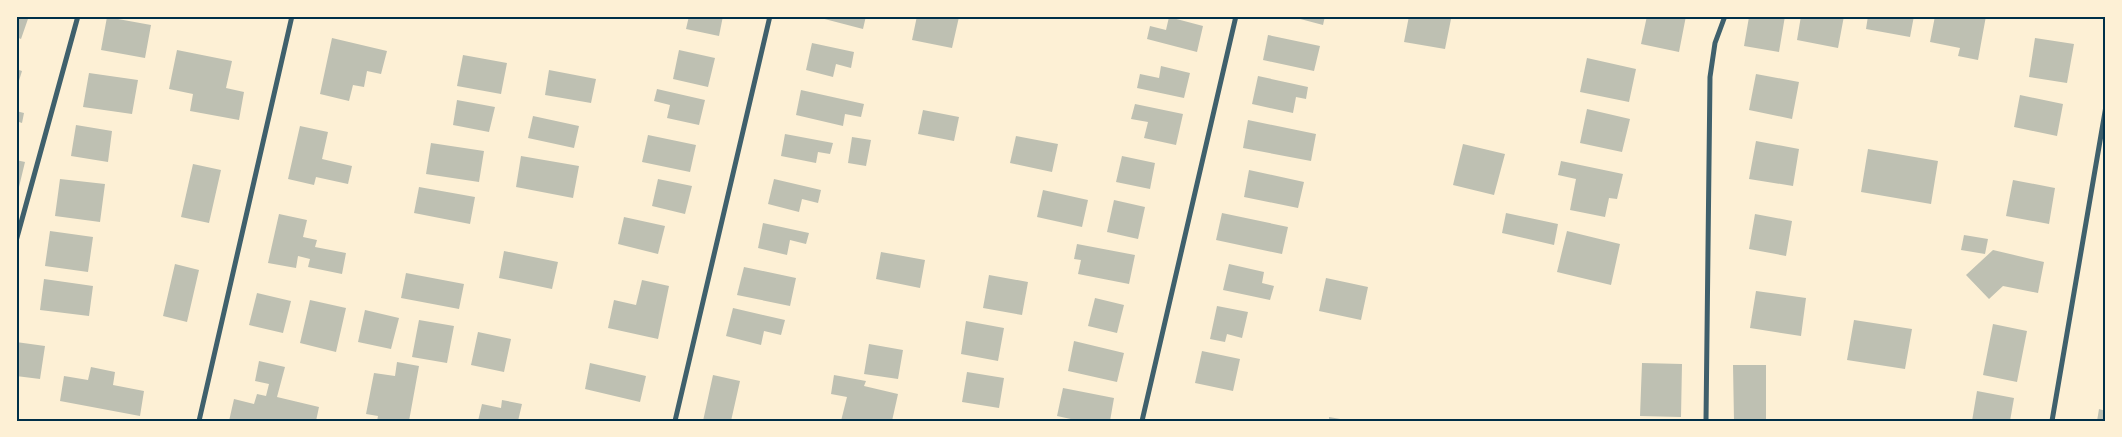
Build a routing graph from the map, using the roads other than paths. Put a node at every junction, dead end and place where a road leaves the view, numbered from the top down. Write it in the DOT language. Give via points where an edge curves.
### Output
graph roads {
  1 [pos="78,16"];
  2 [pos="292,16"];
  3 [pos="770,16"];
  4 [pos="1236,16"];
  5 [pos="1725,16"];
  6 [pos="2106,106"];
  7 [pos="16,241"];
  8 [pos="199,421"];
  9 [pos="675,421"];
  10 [pos="1142,421"];
  11 [pos="1706,421"];
  12 [pos="2052,421"];
  1 -- 7 [label="street"];
  2 -- 8 [label="street"];
  3 -- 9 [label="street"];
  4 -- 10 [label="street"];
  5 -- 11 [label="street" via="1715,44 1710,77"];
  6 -- 12 [label="street"];
}
